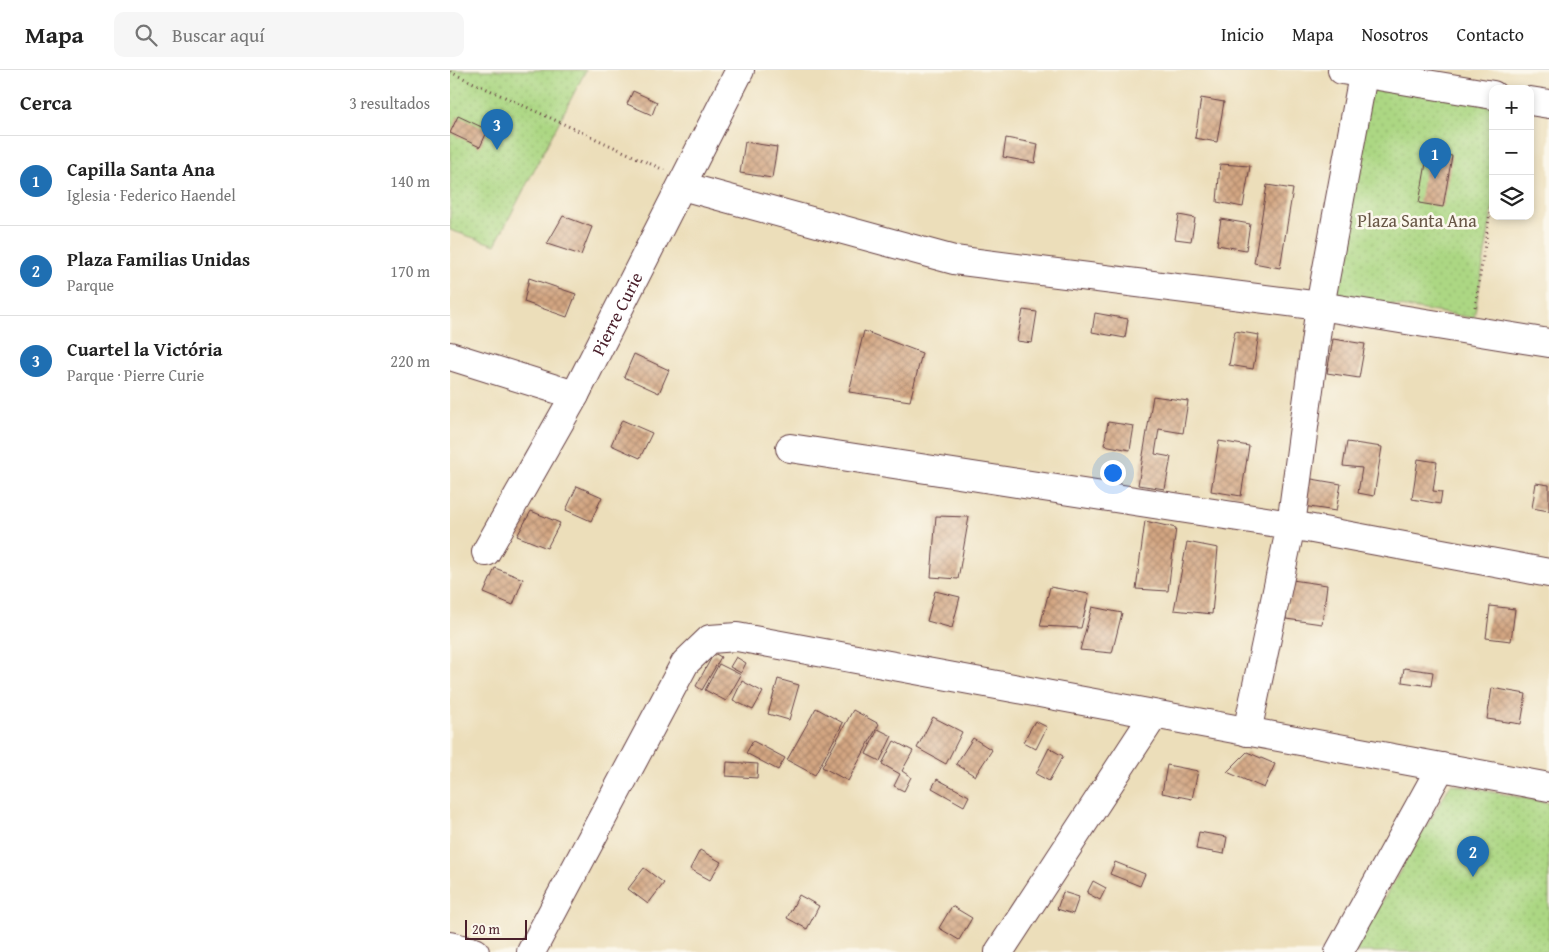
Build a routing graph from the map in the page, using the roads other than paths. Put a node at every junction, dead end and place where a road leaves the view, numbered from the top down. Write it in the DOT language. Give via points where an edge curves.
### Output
graph roads {
  1 [pos="740,70"];
  2 [pos="1357,71"];
  3 [pos="1489,94"];
  4 [pos="1534,102"];
  5 [pos="1549,104"];
  6 [pos="684,182"];
  7 [pos="1320,306"];
  8 [pos="1549,342"];
  9 [pos="450,356"];
  10 [pos="575,395"];
  11 [pos="790,448"];
  12 [pos="1290,525"];
  13 [pos="486,552"];
  14 [pos="1549,574"];
  15 [pos="1154,715"];
  16 [pos="1247,732"];
  17 [pos="1441,767"];
  18 [pos="1549,787"];
  19 [pos="450,946"];
  20 [pos="475,952"];
  21 [pos="531,952"];
  22 [pos="999,952"];
  23 [pos="1339,952"];
  1 -- 6 [label="street, Pierre Curie"];
  2 -- 3 [label="street"];
  2 -- 7 [label="street"];
  4 -- 5 [label="street"];
  6 -- 7 [label="street" via="954,260"];
  6 -- 10 [label="street, Pierre Curie"];
  7 -- 8 [label="street"];
  7 -- 12 [label="street"];
  9 -- 10 [label="street"];
  10 -- 13 [label="street, Pierre Curie"];
  11 -- 12 [label="street"];
  12 -- 14 [label="street"];
  12 -- 16 [label="street"];
  15 -- 16 [label="street"];
  15 -- 21 [label="street" via="737,637 710,639 685,663"];
  15 -- 22 [label="street"];
  16 -- 17 [label="street"];
  17 -- 18 [label="street"];
  17 -- 23 [label="street"];
  19 -- 20 [label="street"];
}
